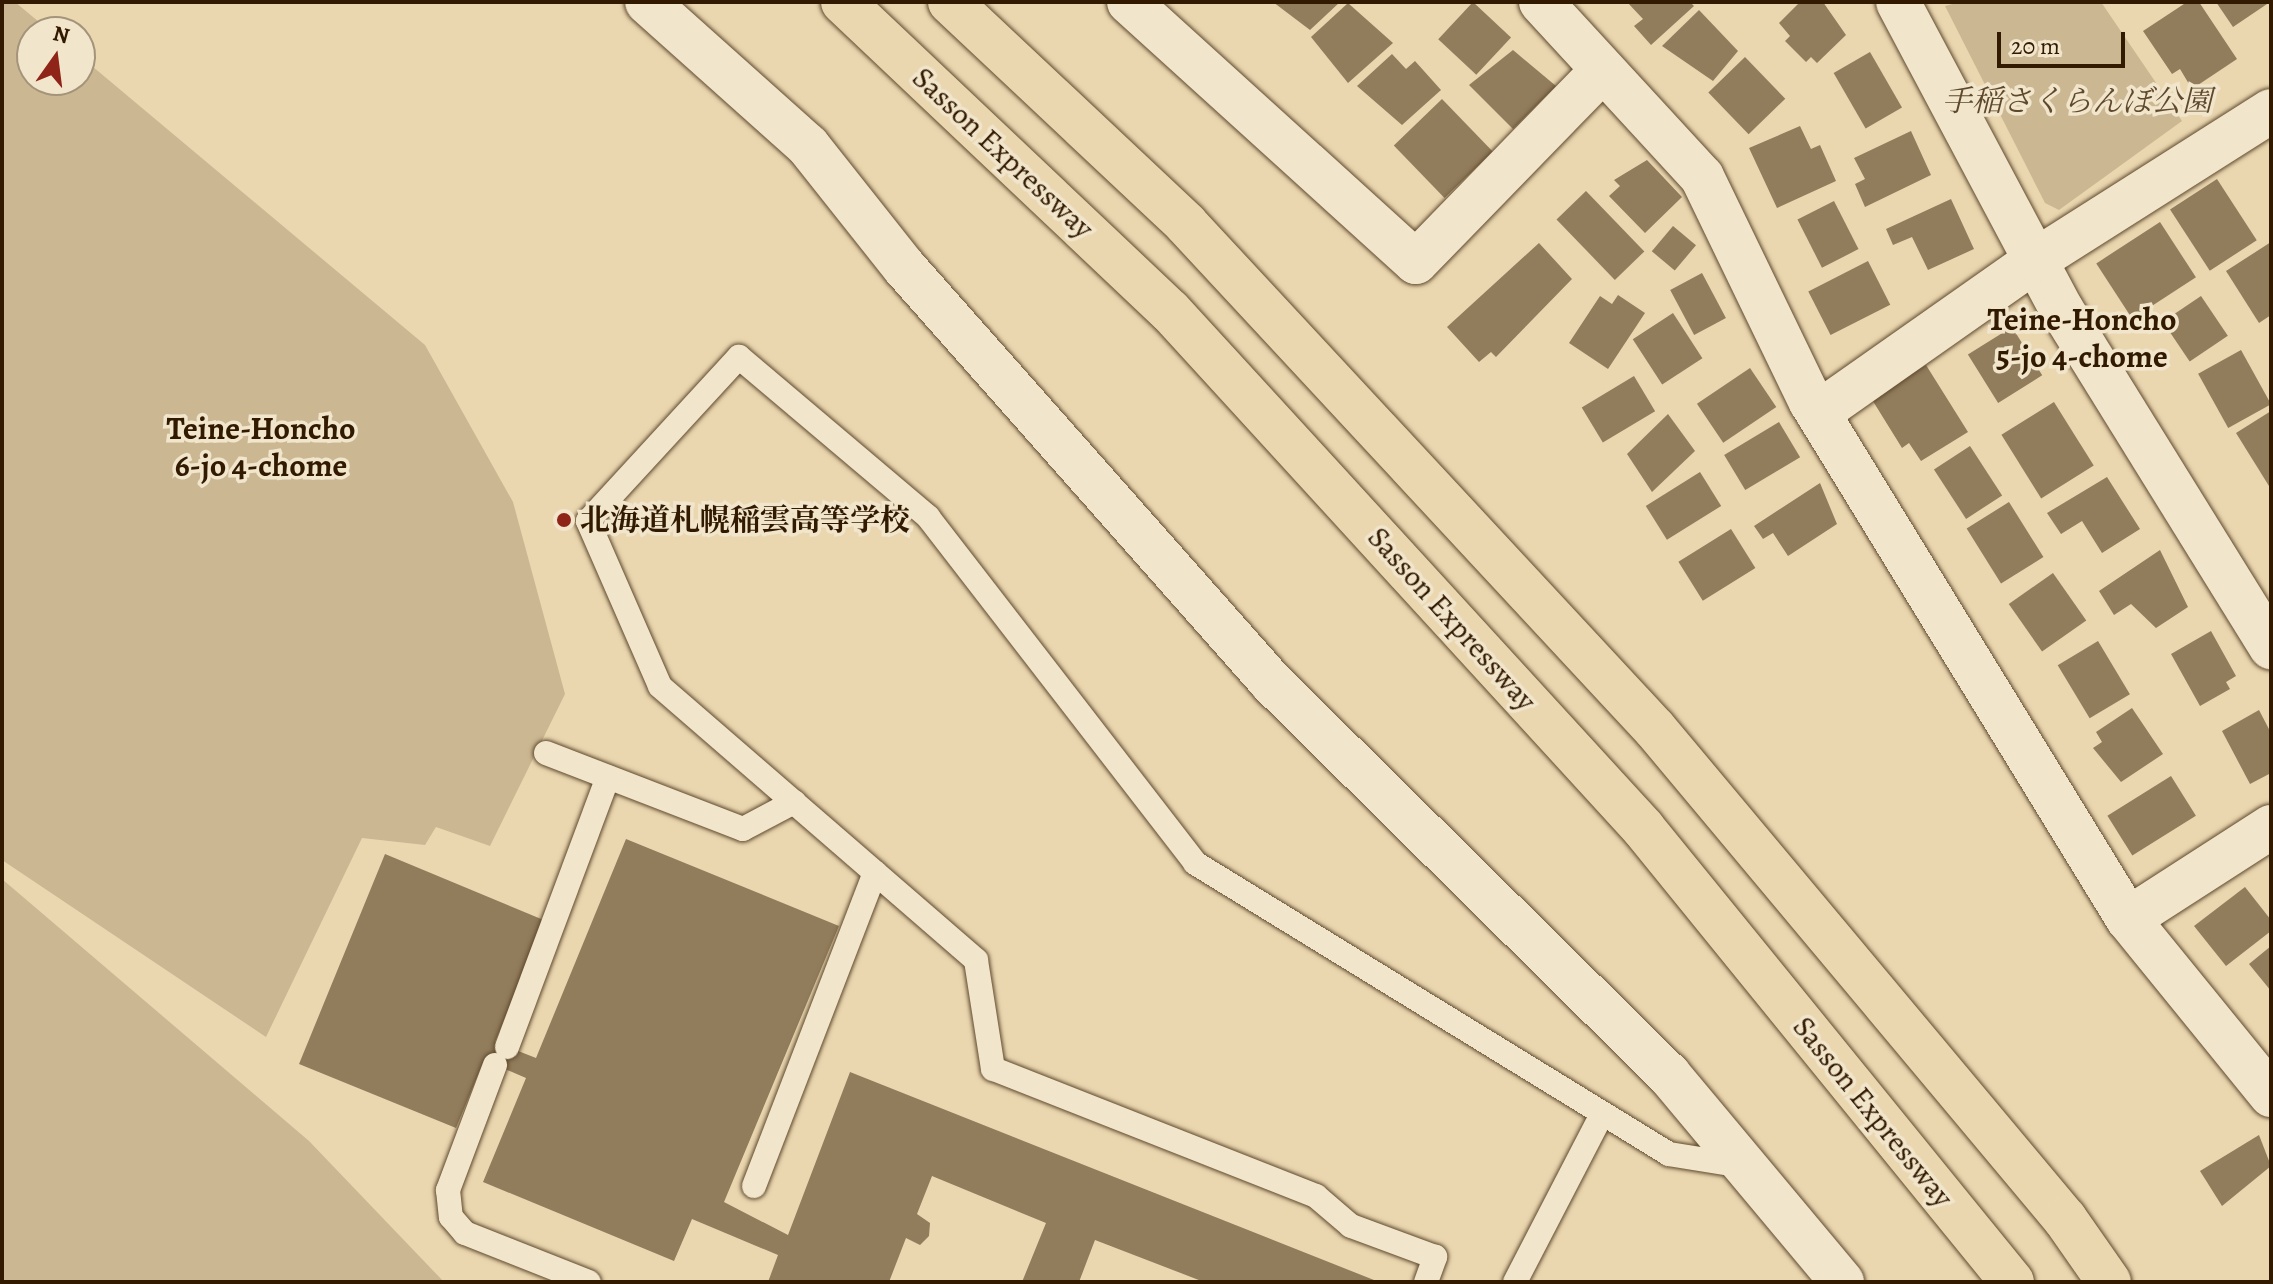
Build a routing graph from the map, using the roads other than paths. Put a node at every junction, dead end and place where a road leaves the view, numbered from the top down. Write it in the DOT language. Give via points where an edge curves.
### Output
graph roads {
  1 [pos="647,2"];
  2 [pos="843,2"];
  3 [pos="950,2"];
  4 [pos="1129,2"];
  5 [pos="1541,2"];
  6 [pos="1898,2"];
  7 [pos="1603,70"];
  8 [pos="2265,128"];
  9 [pos="2036,260"];
  10 [pos="1818,413"];
  11 [pos="2271,647"];
  12 [pos="546,753"];
  13 [pos="608,777"];
  14 [pos="794,802"];
  15 [pos="2271,827"];
  16 [pos="875,873"];
  17 [pos="2128,919"];
  18 [pos="2271,1095"];
  19 [pos="1601,1116"];
  20 [pos="1746,1166"];
  21 [pos="754,1186"];
  22 [pos="589,1282"];
  23 [pos="1426,1282"];
  24 [pos="1515,1282"];
  25 [pos="1842,1282"];
  26 [pos="2012,1282"];
  27 [pos="2109,1282"];
  1 -- 20 [label="street" via="808,146 904,267 1272,683 1669,1075"];
  2 -- 26 [label="highway, Sasson Expressway" via="1170,311 1643,828"];
  3 -- 27 [label="highway" via="1186,224 1655,729 2065,1219"];
  4 -- 7 [label="street" via="1416,262"];
  5 -- 7 [label="street"];
  6 -- 9 [label="street"];
  7 -- 10 [label="street" via="1702,177"];
  8 -- 9 [label="street"];
  9 -- 10 [label="street"];
  9 -- 11 [label="street"];
  10 -- 17 [label="street"];
  12 -- 13 [label="lane"];
  13 -- 14 [label="lane" via="743,829"];
  13 -- 22 [label="lane" via="448,1190 451,1217 465,1233"];
  14 -- 16 [label="lane"];
  14 -- 19 [label="lane" via="660,686 588,521 739,357 928,517 1195,863"];
  15 -- 17 [label="street"];
  16 -- 21 [label="lane"];
  16 -- 23 [label="lane" via="976,960 993,1069 1316,1196 1351,1226 1435,1257"];
  17 -- 18 [label="street"];
  19 -- 20 [label="lane" via="1669,1154"];
  19 -- 24 [label="lane"];
  20 -- 25 [label="street"];
}
